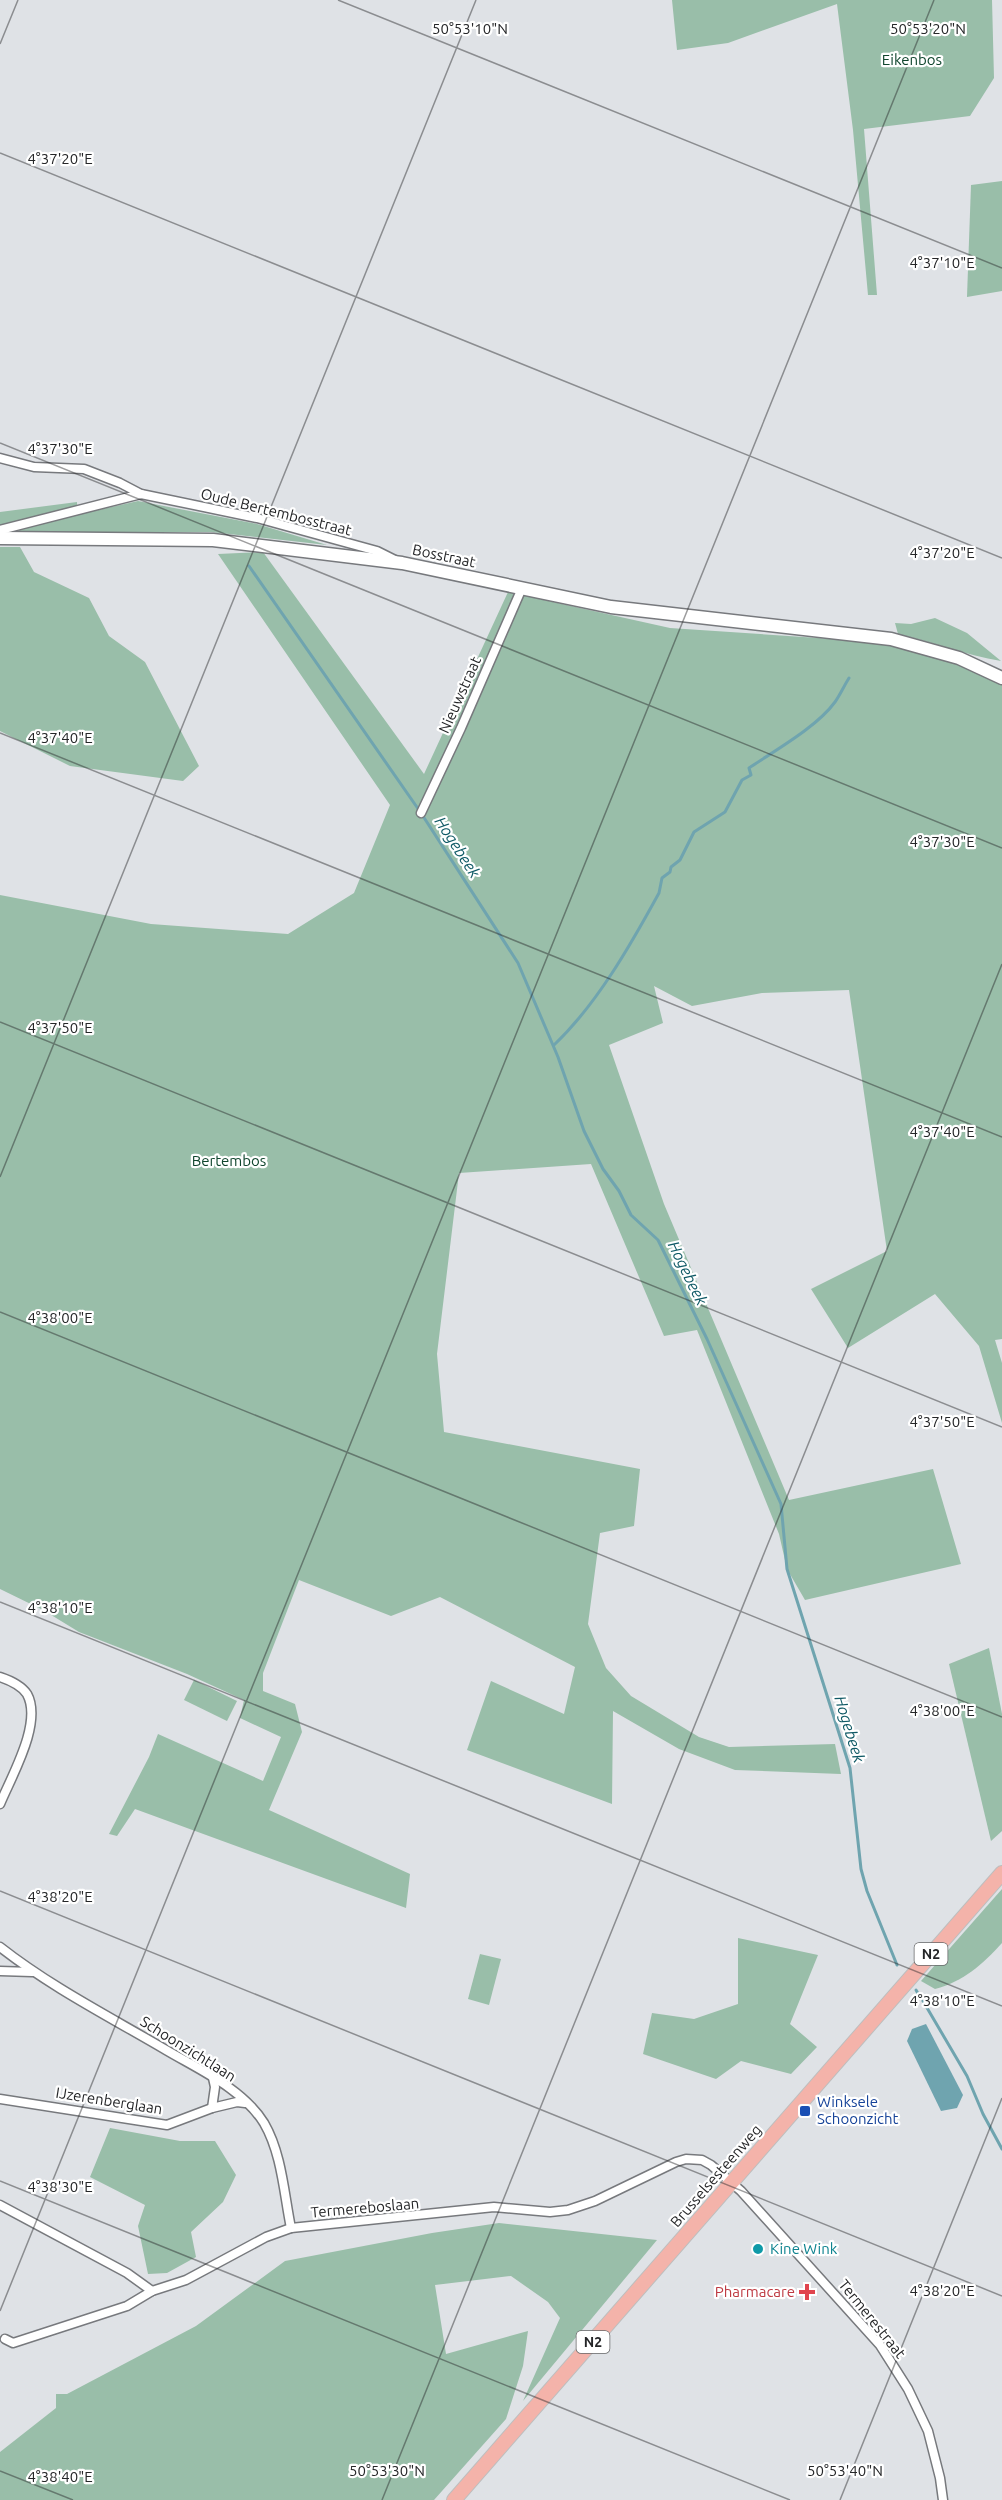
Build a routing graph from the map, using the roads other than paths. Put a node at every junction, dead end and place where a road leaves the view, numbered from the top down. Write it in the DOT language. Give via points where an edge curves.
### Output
graph roads {
  1 [pos="0,458"];
  2 [pos="141,494"];
  3 [pos="0,530"];
  4 [pos="0,538"];
  5 [pos="402,563"];
  6 [pos="522,588"];
  7 [pos="1002,678"];
  8 [pos="421,813"];
  9 [pos="0,1677"];
  10 [pos="0,1804"];
  11 [pos="1002,1873"];
  12 [pos="0,1947"];
  13 [pos="0,1971"];
  14 [pos="32,1972"];
  15 [pos="213,2078"];
  16 [pos="0,2099"];
  17 [pos="245,2103"];
  18 [pos="212,2108"];
  19 [pos="732,2183"];
  20 [pos="0,2205"];
  21 [pos="291,2229"];
  22 [pos="152,2291"];
  23 [pos="5,2339"];
  24 [pos="453,2500"];
  25 [pos="943,2500"];
  1 -- 2 [label="street, Oude Bertembosstraat" via="34,466 92,471"];
  2 -- 3 [label="street, Oude Bertembosstraat"];
  2 -- 5 [label="street, Oude Bertembosstraat" via="257,518 378,551"];
  4 -- 5 [label="street, Bosstraat" via="213,540"];
  5 -- 6 [label="street, Bosstraat"];
  6 -- 7 [label="street, Bosstraat" via="612,607 879,637 931,648"];
  6 -- 8 [label="street, Nieuwstraat"];
  9 -- 10 [label="street" via="20,1687 31,1708 28,1736"];
  11 -- 19 [label="main road, Brusselsesteenweg / N2"];
  12 -- 14 [label="street, Schoonzichtlaan"];
  13 -- 14 [label="street"];
  14 -- 15 [label="street, Schoonzichtlaan"];
  15 -- 17 [label="street, Schoonzichtlaan"];
  15 -- 18 [label="street"];
  16 -- 18 [label="street, IJzerenberglaan" via="167,2125"];
  17 -- 18 [label="street, IJzerenberglaan"];
  17 -- 21 [label="street, Schoonzichtlaan" via="264,2124 276,2149"];
  19 -- 21 [label="street, Termereboslaan" via="707,2163 686,2159 568,2210 494,2207"];
  19 -- 24 [label="main road, Brusselsesteenweg / N2"];
  19 -- 25 [label="street, Termerestraat" via="829,2286 895,2367 928,2431"];
  20 -- 22 [label="street" via="127,2273"];
  21 -- 22 [label="street, Termereboslaan" via="266,2237 186,2280"];
  22 -- 23 [label="street, Termereboslaan" via="127,2306 13,2343"];
}
